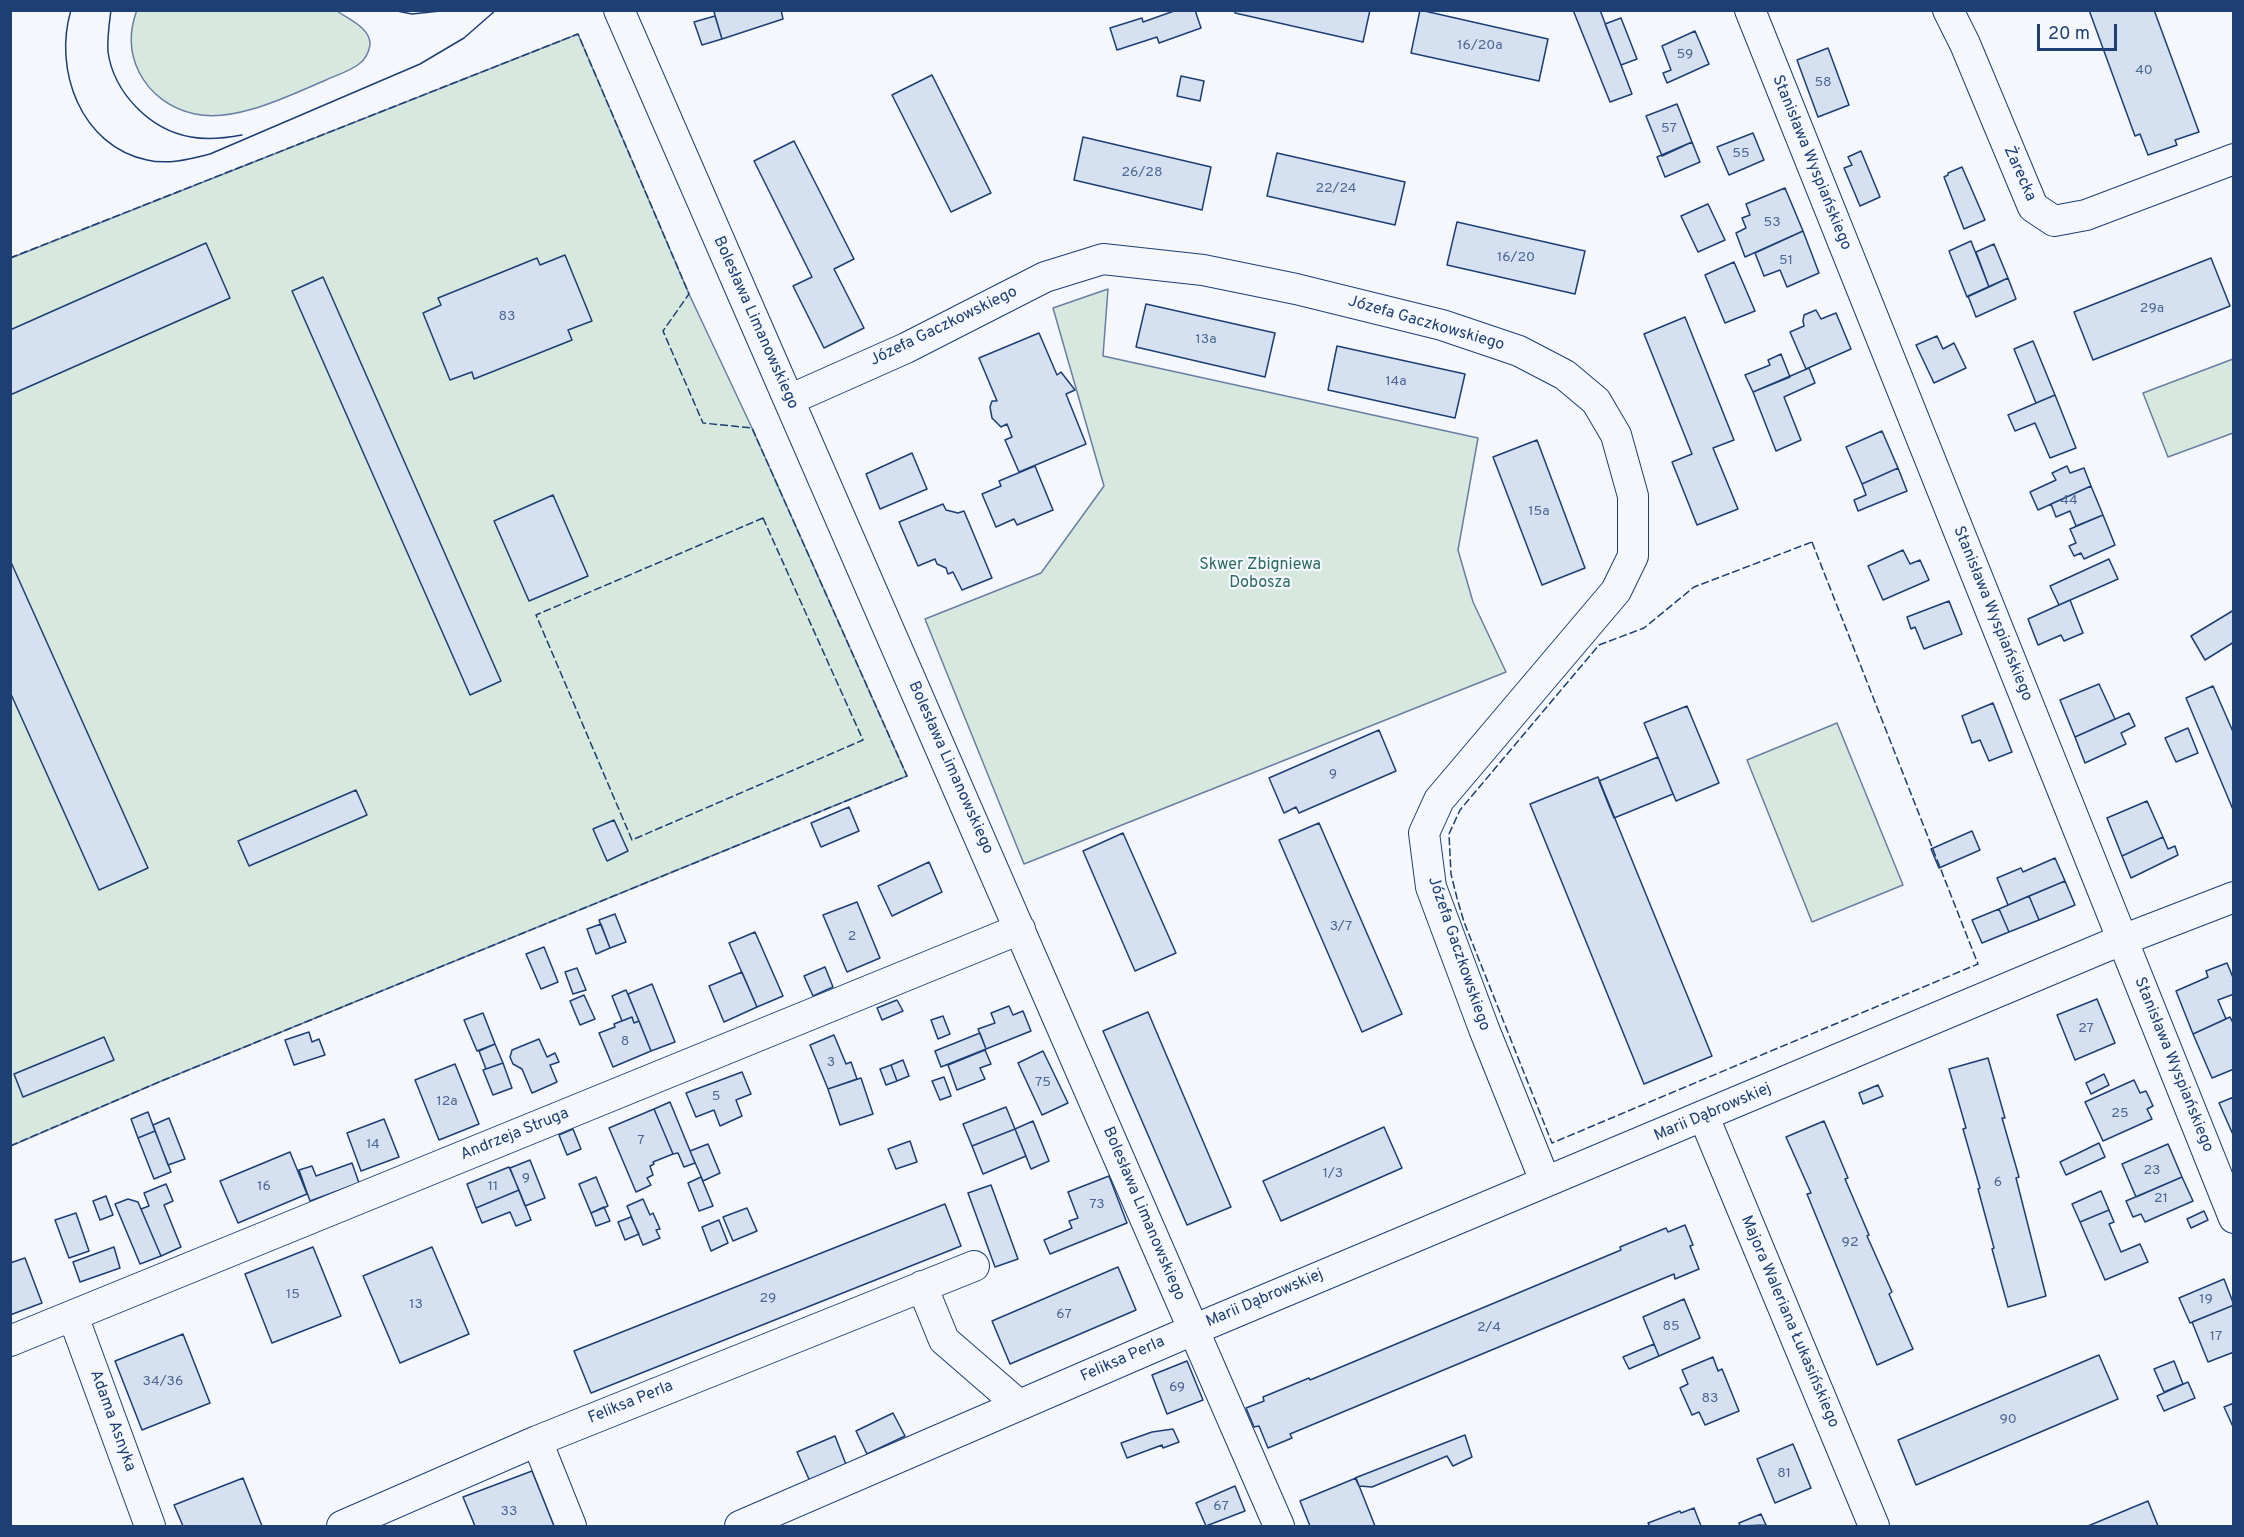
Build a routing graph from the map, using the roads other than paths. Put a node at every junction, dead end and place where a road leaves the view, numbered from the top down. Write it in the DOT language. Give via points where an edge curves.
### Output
graph roads {
  1 [pos="619,10"];
  2 [pos="1750,10"];
  3 [pos="1948,10"];
  4 [pos="2234,159"];
  5 [pos="789,400"];
  6 [pos="2234,897"];
  7 [pos="1020,928"];
  8 [pos="2122,940"];
  9 [pos="1704,1117"];
  10 [pos="1545,1181"];
  11 [pos="2234,1218"];
  12 [pos="974,1266"];
  13 [pos="922,1286"];
  14 [pos="73,1316"];
  15 [pos="1193,1330"];
  16 [pos="10,1341"];
  17 [pos="1019,1406"];
  18 [pos="537,1441"];
  19 [pos="150,1527"];
  20 [pos="342,1527"];
  21 [pos="571,1527"];
  22 [pos="740,1527"];
  23 [pos="1279,1527"];
  24 [pos="1874,1527"];
  1 -- 5 [label="street, Bolesława Limanowskiego"];
  2 -- 8 [label="street, Stanisława Wyspiańskiego"];
  3 -- 4 [label="street, Żarecka" via="2033,207 2054,221 2086,215"];
  5 -- 7 [label="street, Bolesława Limanowskiego"];
  5 -- 10 [label="street, Józefa Gaczkowskiego" via="906,348 1045,277 1103,259 1203,270 1442,326 1519,351 1565,375 1596,401 1616,435 1633,496 1633,556 1616,591 1439,800 1424,834 1431,887"];
  6 -- 8 [label="street, Marii Dąbrowskiej"];
  7 -- 14 [label="street, Andrzeja Struga"];
  7 -- 15 [label="street, Bolesława Limanowskiego"];
  8 -- 9 [label="street, Marii Dąbrowskiej"];
  8 -- 11 [label="street, Stanisława Wyspiańskiego"];
  9 -- 10 [label="street, Marii Dąbrowskiej"];
  9 -- 24 [label="street, Majora Waleriana Łukasińskiego"];
  10 -- 15 [label="street, Marii Dąbrowskiej"];
  12 -- 13 [label="street, Feliksa Perla"];
  13 -- 17 [label="street" via="944,1340"];
  13 -- 18 [label="street, Feliksa Perla"];
  14 -- 16 [label="street, Andrzeja Struga"];
  14 -- 19 [label="street, Adama Asnyka"];
  15 -- 17 [label="street, Feliksa Perla"];
  15 -- 23 [label="street, Bolesława Limanowskiego"];
  17 -- 22 [label="street, Feliksa Perla"];
  18 -- 20 [label="street, Feliksa Perla"];
  18 -- 21 [label="street"];
}
